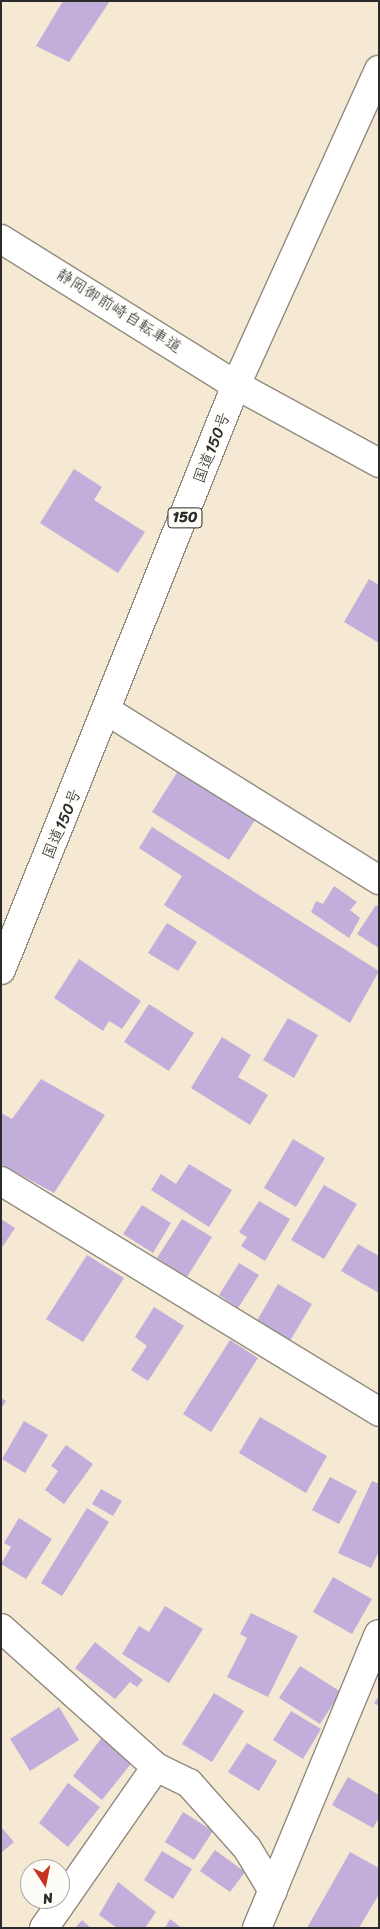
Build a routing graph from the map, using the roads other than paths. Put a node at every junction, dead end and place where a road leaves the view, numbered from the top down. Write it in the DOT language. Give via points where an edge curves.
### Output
graph roads {
  1 [pos="379,70"];
  2 [pos="1,239"];
  3 [pos="236,385"];
  4 [pos="379,463"];
  5 [pos="109,712"];
  6 [pos="379,880"];
  7 [pos="1,970"];
  8 [pos="1,1181"];
  9 [pos="379,1412"];
  10 [pos="379,1634"];
  11 [pos="5,1638"];
  12 [pos="156,1768"];
  13 [pos="273,1891"];
  14 [pos="258,1927"];
  15 [pos="44,1928"];
  1 -- 3 [label="main road, 国道150号 / 150"];
  2 -- 3 [label="main road, 静岡御前崎自転車道"];
  3 -- 4 [label="main road, 静岡御前崎自転車道"];
  3 -- 5 [label="main road, 国道150号 / 150"];
  5 -- 6 [label="main road"];
  5 -- 7 [label="main road, 国道150号 / 150"];
  8 -- 9 [label="main road"];
  10 -- 13 [label="main road"];
  11 -- 12 [label="main road"];
  12 -- 13 [label="main road" via="189,1783 247,1848"];
  12 -- 15 [label="main road"];
  13 -- 14 [label="main road"];
}
